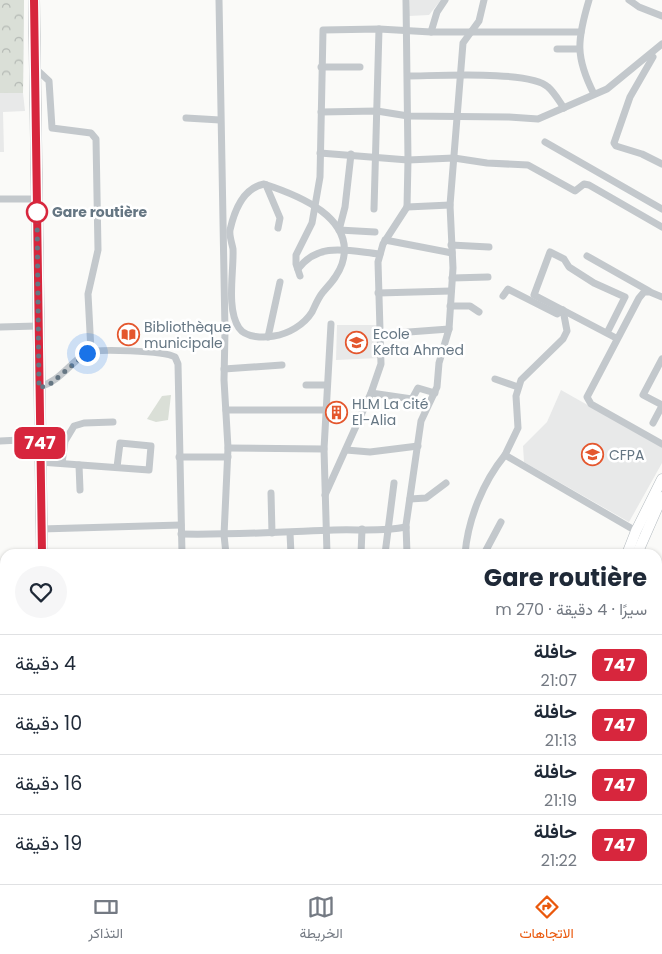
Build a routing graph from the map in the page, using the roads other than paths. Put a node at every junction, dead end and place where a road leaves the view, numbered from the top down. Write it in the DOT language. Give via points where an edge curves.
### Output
graph roads {
  1 [pos="34,0"];
  2 [pos="219,0"];
  3 [pos="406,0"];
  4 [pos="445,0"];
  5 [pos="484,0"];
  6 [pos="589,0"];
  7 [pos="629,0"];
  8 [pos="662,16"];
  9 [pos="379,29"];
  10 [pos="407,29"];
  11 [pos="473,31"];
  12 [pos="431,32"];
  13 [pos="581,32"];
  14 [pos="662,44"];
  15 [pos="557,49"];
  16 [pos="578,49"];
  17 [pos="651,56"];
  18 [pos="662,59"];
  19 [pos="321,67"];
  20 [pos="360,67"];
  21 [pos="35,68"];
  22 [pos="408,76"];
  23 [pos="461,76"];
  24 [pos="594,94"];
  25 [pos="564,108"];
  26 [pos="377,111"];
  27 [pos="321,112"];
  28 [pos="408,116"];
  29 [pos="457,117"];
  30 [pos="186,118"];
  31 [pos="220,120"];
  32 [pos="545,142"];
  33 [pos="320,153"];
  34 [pos="351,154"];
  35 [pos="377,158"];
  36 [pos="454,158"];
  37 [pos="408,160"];
  38 [pos="662,164"];
  39 [pos="266,185"];
  40 [pos="0,199"];
  41 [pos="36,199"];
  42 [pos="450,205"];
  43 [pos="316,207"];
  44 [pos="406,207"];
  45 [pos="374,209"];
  46 [pos="662,209"];
  47 [pos="662,227"];
  48 [pos="278,228"];
  49 [pos="339,230"];
  50 [pos="375,232"];
  51 [pos="385,240"];
  52 [pos="489,248"];
  53 [pos="452,249"];
  54 [pos="344,251"];
  55 [pos="233,254"];
  56 [pos="380,254"];
  57 [pos="224,255"];
  58 [pos="587,256"];
  59 [pos="488,277"];
  60 [pos="452,278"];
  61 [pos="280,282"];
  62 [pos="451,291"];
  63 [pos="650,292"];
  64 [pos="378,293"];
  65 [pos="503,296"];
  66 [pos="662,296"];
  67 [pos="450,306"];
  68 [pos="563,310"];
  69 [pos="478,312"];
  70 [pos="331,324"];
  71 [pos="37,326"];
  72 [pos="0,327"];
  73 [pos="448,329"];
  74 [pos="607,333"];
  75 [pos="382,334"];
  76 [pos="268,337"];
  77 [pos="616,338"];
  78 [pos="91,351"];
  79 [pos="662,359"];
  80 [pos="282,365"];
  81 [pos="224,369"];
  82 [pos="495,379"];
  83 [pos="306,385"];
  84 [pos="327,386"];
  85 [pos="518,387"];
  86 [pos="39,388"];
  87 [pos="371,393"];
  88 [pos="435,393"];
  89 [pos="662,406"];
  90 [pos="226,410"];
  91 [pos="326,410"];
  92 [pos="113,422"];
  93 [pos="653,422"];
  94 [pos="40,439"];
  95 [pos="0,440"];
  96 [pos="662,444"];
  97 [pos="418,446"];
  98 [pos="228,448"];
  99 [pos="324,449"];
  100 [pos="346,450"];
  101 [pos="505,455"];
  102 [pos="179,457"];
  103 [pos="228,457"];
  104 [pos="40,462"];
  105 [pos="62,463"];
  106 [pos="79,464"];
  107 [pos="117,468"];
  108 [pos="662,480"];
  109 [pos="394,483"];
  110 [pos="446,484"];
  111 [pos="80,490"];
  112 [pos="271,493"];
  113 [pos="325,495"];
  114 [pos="662,497"];
  115 [pos="410,499"];
  116 [pos="500,522"];
  117 [pos="181,525"];
  118 [pos="406,527"];
  119 [pos="41,528"];
  120 [pos="362,529"];
  121 [pos="390,530"];
  122 [pos="325,531"];
  123 [pos="636,531"];
  124 [pos="272,533"];
  125 [pos="290,533"];
  126 [pos="181,534"];
  127 [pos="224,535"];
  128 [pos="42,549"];
  129 [pos="182,549"];
  130 [pos="225,549"];
  131 [pos="291,549"];
  132 [pos="327,549"];
  133 [pos="361,549"];
  134 [pos="386,549"];
  135 [pos="407,549"];
  136 [pos="466,549"];
  137 [pos="486,549"];
  138 [pos="629,549"];
  139 [pos="639,549"];
  1 -- 21 [label="main road"];
  2 -- 31 [label="street"];
  3 -- 10 [label="street"];
  4 -- 12 [label="street"];
  5 -- 11 [label="street"];
  6 -- 13 [label="street"];
  7 -- 8 [label="street" via="639,8"];
  9 -- 10 [label="street"];
  9 -- 19 [label="street" via="323,30"];
  9 -- 26 [label="street"];
  10 -- 12 [label="street"];
  10 -- 22 [label="street"];
  11 -- 12 [label="street"];
  11 -- 13 [label="street"];
  11 -- 23 [label="street" via="463,43"];
  13 -- 16 [label="street"];
  14 -- 17 [label="street"];
  15 -- 16 [label="street"];
  16 -- 24 [label="street" via="583,72"];
  17 -- 18 [label="street"];
  17 -- 24 [label="street" via="617,82"];
  17 -- 38 [label="street" via="630,96 614,143"];
  19 -- 20 [label="street"];
  19 -- 27 [label="street"];
  21 -- 41 [label="main road"];
  21 -- 78 [label="street" via="49,81 52,128 91,133 96,138 98,250 88,294"];
  22 -- 23 [label="street"];
  22 -- 28 [label="street"];
  23 -- 25 [label="street" via="534,80 548,86"];
  23 -- 29 [label="street"];
  24 -- 25 [label="street"];
  25 -- 29 [label="street" via="538,119"];
  26 -- 27 [label="street"];
  26 -- 28 [label="street"];
  26 -- 35 [label="street"];
  27 -- 33 [label="street"];
  28 -- 29 [label="street"];
  28 -- 37 [label="street"];
  29 -- 36 [label="street"];
  30 -- 31 [label="street"];
  31 -- 57 [label="street"];
  32 -- 46 [label="street"];
  33 -- 34 [label="street"];
  33 -- 43 [label="street"];
  34 -- 35 [label="street"];
  34 -- 49 [label="street"];
  35 -- 37 [label="street"];
  35 -- 45 [label="street"];
  36 -- 37 [label="street"];
  36 -- 42 [label="street"];
  36 -- 47 [label="street" via="528,165 575,191 586,184"];
  37 -- 44 [label="street"];
  39 -- 43 [label="street"];
  39 -- 48 [label="street" via="280,218"];
  39 -- 55 [label="street" via="251,188 241,201 230,233"];
  40 -- 41 [label="street"];
  41 -- 71 [label="main road"];
  42 -- 44 [label="street"];
  42 -- 53 [label="street"];
  43 -- 49 [label="street" via="332,219"];
  43 -- 54 [label="street" via="296,255 299,273 306,258 328,249"];
  44 -- 51 [label="street"];
  49 -- 50 [label="street"];
  49 -- 54 [label="street"];
  51 -- 53 [label="street"];
  51 -- 56 [label="street"];
  52 -- 53 [label="street"];
  53 -- 60 [label="street"];
  54 -- 56 [label="street"];
  54 -- 76 [label="street" via="342,265 334,281 322,293 309,317 292,330"];
  55 -- 57 [label="street"];
  55 -- 76 [label="street" via="232,297 236,321 246,334"];
  56 -- 64 [label="street"];
  57 -- 81 [label="street"];
  58 -- 63 [label="street"];
  59 -- 60 [label="street"];
  60 -- 62 [label="street"];
  61 -- 76 [label="street"];
  62 -- 64 [label="street"];
  62 -- 67 [label="street"];
  63 -- 66 [label="street"];
  63 -- 77 [label="street" via="644,292"];
  64 -- 75 [label="street"];
  65 -- 68 [label="street" via="508,289 557,314"];
  67 -- 69 [label="street" via="470,306"];
  67 -- 73 [label="street"];
  68 -- 74 [label="street"];
  68 -- 74 [label="street" via="534,295 550,252 594,283 625,297"];
  68 -- 85 [label="street" via="567,330 563,338 526,374"];
  70 -- 84 [label="street"];
  71 -- 72 [label="street"];
  71 -- 86 [label="main road"];
  73 -- 75 [label="street"];
  73 -- 88 [label="street"];
  74 -- 77 [label="street"];
  75 -- 87 [label="street" via="381,364"];
  77 -- 96 [label="street" via="587,393 588,402"];
  78 -- 86 [label="street" via="50,384"];
  78 -- 102 [label="street" via="154,351 175,357 178,364"];
  79 -- 89 [label="street" via="643,395"];
  80 -- 81 [label="street"];
  81 -- 90 [label="street"];
  82 -- 85 [label="street"];
  83 -- 84 [label="street"];
  84 -- 91 [label="street"];
  85 -- 101 [label="street" via="518,428"];
  86 -- 94 [label="main road"];
  87 -- 88 [label="street" via="412,399 418,388"];
  87 -- 100 [label="street"];
  88 -- 97 [label="street" via="422,416"];
  89 -- 93 [label="street"];
  90 -- 91 [label="street"];
  90 -- 98 [label="street"];
  91 -- 99 [label="street"];
  92 -- 105 [label="street" via="74,426 65,441"];
  94 -- 95 [label="street"];
  94 -- 104 [label="main road"];
  97 -- 100 [label="street" via="370,452"];
  97 -- 115 [label="street"];
  98 -- 99 [label="street"];
  98 -- 103 [label="street"];
  99 -- 113 [label="street"];
  100 -- 113 [label="street"];
  101 -- 123 [label="street"];
  101 -- 136 [label="street" via="486,483"];
  102 -- 103 [label="street"];
  102 -- 117 [label="street"];
  103 -- 127 [label="street"];
  104 -- 105 [label="street"];
  104 -- 119 [label="main road"];
  105 -- 106 [label="street"];
  106 -- 107 [label="street"];
  106 -- 111 [label="street"];
  107 -- 107 [label="street" via="149,470 151,446 120,443"];
  108 -- 123 [label="main road"];
  109 -- 121 [label="street"];
  110 -- 115 [label="street" via="426,498"];
  112 -- 124 [label="street"];
  113 -- 122 [label="street"];
  114 -- 139 [label="main road"];
  115 -- 118 [label="street"];
  116 -- 137 [label="street"];
  117 -- 119 [label="street"];
  117 -- 126 [label="street"];
  118 -- 121 [label="street"];
  118 -- 135 [label="street"];
  119 -- 128 [label="main road"];
  120 -- 121 [label="street"];
  120 -- 122 [label="street"];
  120 -- 133 [label="street"];
  121 -- 134 [label="street"];
  122 -- 125 [label="street"];
  122 -- 132 [label="street"];
  123 -- 138 [label="main road"];
  124 -- 125 [label="street"];
  124 -- 127 [label="street"];
  125 -- 131 [label="street"];
  126 -- 127 [label="street"];
  126 -- 129 [label="street"];
  127 -- 130 [label="street"];
}
